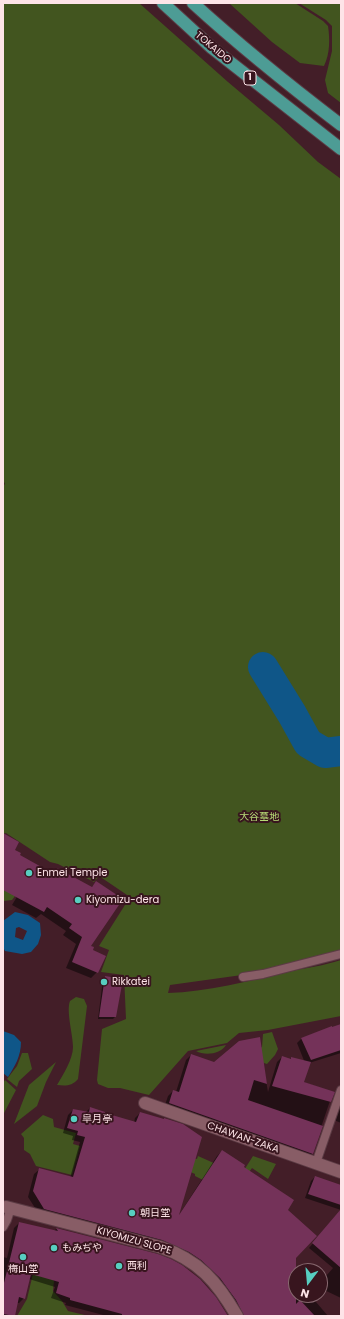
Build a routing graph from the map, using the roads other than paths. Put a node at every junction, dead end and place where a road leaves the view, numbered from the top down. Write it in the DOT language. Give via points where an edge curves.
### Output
graph roads {
  1 [pos="163,3"];
  2 [pos="193,3"];
  3 [pos="341,125"];
  4 [pos="341,149"];
  5 [pos="341,954"];
  6 [pos="243,977"];
  7 [pos="341,1090"];
  8 [pos="145,1103"];
  9 [pos="316,1163"];
  10 [pos="341,1172"];
  11 [pos="9,1208"];
  12 [pos="3,1227"];
  13 [pos="236,1316"];
  1 -- 4 [label="highway, TOKAIDO / 1" via="212,48"];
  2 -- 3 [label="highway, TOKAIDO / 1" via="253,56"];
  5 -- 6 [label="lane"];
  7 -- 9 [label="lane"];
  8 -- 9 [label="street, CHAWAN-ZAKA"];
  9 -- 10 [label="street, CHAWAN-ZAKA"];
  11 -- 12 [label="lane"];
  11 -- 13 [label="street, KIYOMIZU SLOPE" via="160,1247 177,1254 210,1277"];
}
